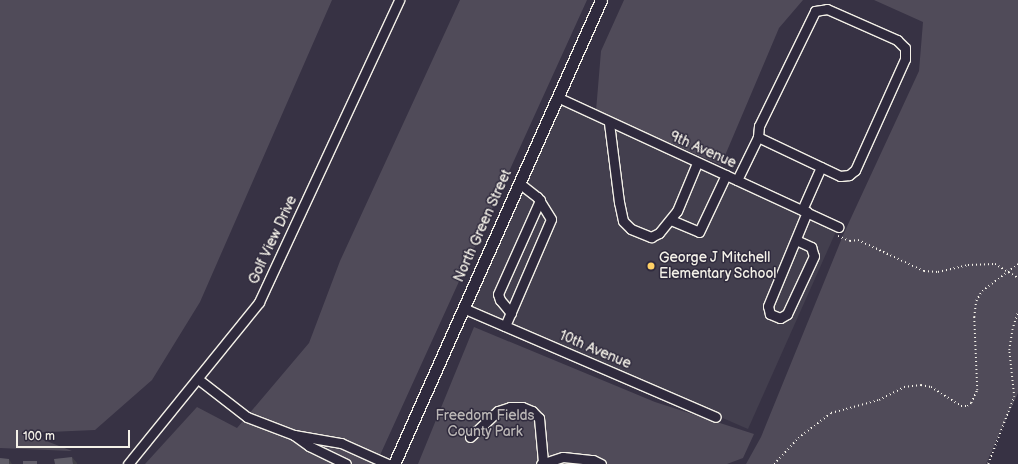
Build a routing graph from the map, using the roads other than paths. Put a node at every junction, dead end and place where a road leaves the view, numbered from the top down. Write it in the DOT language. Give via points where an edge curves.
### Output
graph roads {
  1 [pos="399,0"];
  2 [pos="601,0"];
  3 [pos="557,97"];
  4 [pos="609,123"];
  5 [pos="758,137"];
  6 [pos="697,163"];
  7 [pos="821,167"];
  8 [pos="726,175"];
  9 [pos="737,180"];
  10 [pos="519,183"];
  11 [pos="540,200"];
  12 [pos="804,211"];
  13 [pos="671,220"];
  14 [pos="838,227"];
  15 [pos="796,240"];
  16 [pos="463,308"];
  17 [pos="511,313"];
  18 [pos="505,326"];
  19 [pos="198,379"];
  20 [pos="716,417"];
  21 [pos="294,435"];
  22 [pos="470,437"];
  23 [pos="542,463"];
  24 [pos="128,464"];
  25 [pos="346,464"];
  26 [pos="388,464"];
  27 [pos="394,464"];
  28 [pos="602,464"];
  1 -- 19 [label="street, Golf View Drive" via="259,302"];
  2 -- 3 [label="main road, North Green Street"];
  3 -- 4 [label="street, 9th Avenue"];
  3 -- 10 [label="main road, North Green Street"];
  4 -- 6 [label="street, 9th Avenue"];
  4 -- 13 [label="street" via="623,221 630,229 651,237 659,233"];
  5 -- 7 [label="street"];
  5 -- 7 [label="street" via="759,126 815,11 827,9 897,40 905,48 905,59 854,170 844,177"];
  5 -- 9 [label="street"];
  6 -- 8 [label="street, 9th Avenue"];
  6 -- 13 [label="street" via="677,212"];
  7 -- 12 [label="street"];
  8 -- 9 [label="street, 9th Avenue"];
  8 -- 13 [label="street" via="699,232"];
  9 -- 12 [label="street, 9th Avenue"];
  10 -- 11 [label="street"];
  10 -- 16 [label="main road, North Green Street"];
  11 -- 17 [label="street" via="550,214 550,223"];
  11 -- 17 [label="street" via="498,294"];
  12 -- 14 [label="street, 9th Avenue"];
  12 -- 15 [label="street"];
  15 -- 15 [label="street" via="768,306 770,314 780,318 786,314 814,256 811,247"];
  16 -- 18 [label="street, 10th Avenue"];
  16 -- 27 [label="main road, North Green Street"];
  17 -- 18 [label="street"];
  18 -- 20 [label="street, 10th Avenue"];
  19 -- 21 [label="street" via="247,417"];
  19 -- 24 [label="street, Golf View Drive"];
  21 -- 25 [label="street" via="309,446"];
  21 -- 26 [label="street" via="341,443"];
  22 -- 23 [label="street" via="498,411 522,407 532,411 538,418"];
  23 -- 28 [label="street" via="577,457"];
}
